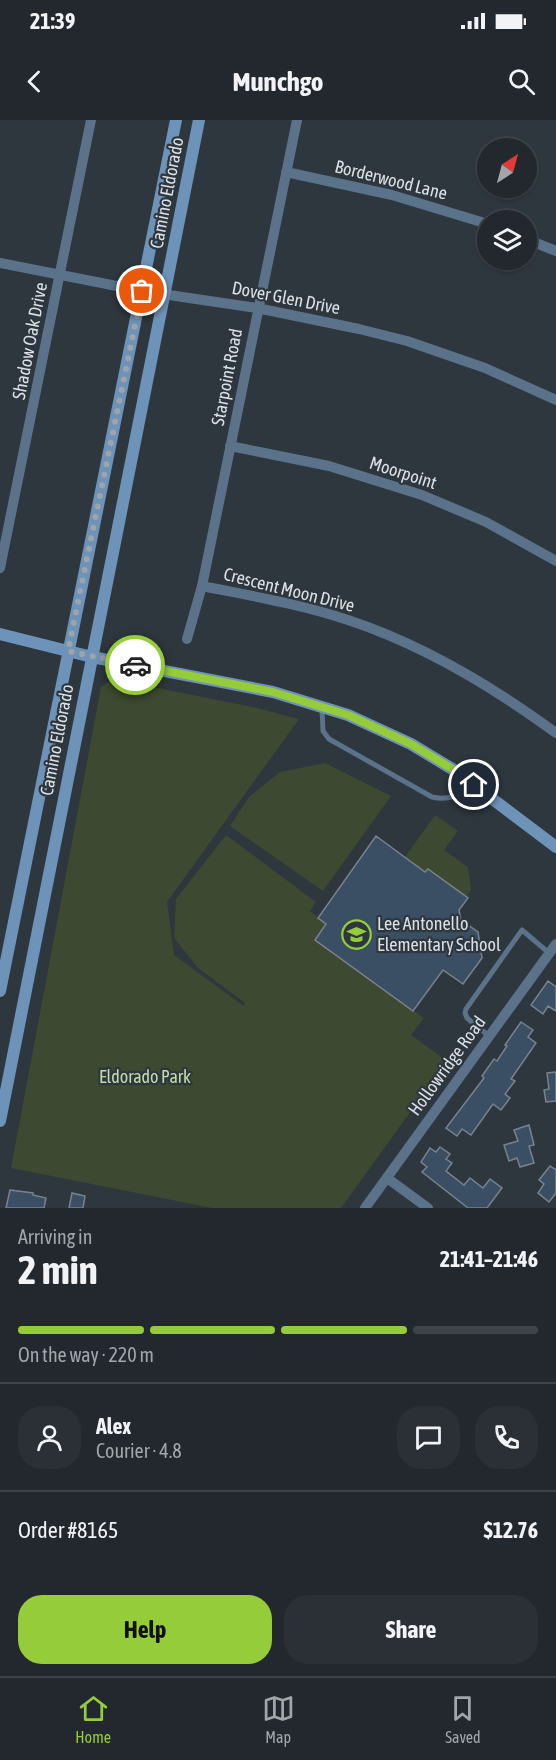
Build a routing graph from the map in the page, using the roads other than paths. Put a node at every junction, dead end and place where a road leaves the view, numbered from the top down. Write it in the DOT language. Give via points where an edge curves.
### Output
graph roads {
  1 [pos="91,120"];
  2 [pos="176,120"];
  3 [pos="199,120"];
  4 [pos="297,120"];
  5 [pos="286,172"];
  6 [pos="477,221"];
  7 [pos="537,243"];
  8 [pos="556,251"];
  9 [pos="0,263"];
  10 [pos="60,275"];
  11 [pos="142,291"];
  12 [pos="165,295"];
  13 [pos="258,308"];
  14 [pos="556,400"];
  15 [pos="230,446"];
  16 [pos="3,546"];
  17 [pos="556,561"];
  18 [pos="0,568"];
  19 [pos="202,586"];
  20 [pos="0,634"];
  21 [pos="187,639"];
  22 [pos="68,651"];
  23 [pos="92,657"];
  24 [pos="322,707"];
  25 [pos="556,733"];
  26 [pos="474,785"];
  27 [pos="556,847"];
  28 [pos="554,952"];
  29 [pos="0,991"];
  30 [pos="489,1036"];
  31 [pos="0,1116"];
  32 [pos="387,1178"];
  33 [pos="365,1208"];
  34 [pos="428,1208"];
  1 -- 10 [label="street, Shadow Oak Drive"];
  2 -- 11 [label="main road, Camino Eldorado"];
  3 -- 12 [label="main road, Camino Eldorado"];
  4 -- 5 [label="street, Starpoint Road"];
  5 -- 6 [label="street, Borderwood Lane" via="392,195"];
  5 -- 13 [label="street, Starpoint Road"];
  7 -- 8 [label="street"];
  9 -- 10 [label="street, Dover Glen Drive"];
  10 -- 11 [label="street, Dover Glen Drive"];
  10 -- 16 [label="street, Shadow Oak Drive"];
  11 -- 12 [label="street, Dover Glen Drive"];
  11 -- 22 [label="main road, Camino Eldorado"];
  12 -- 13 [label="street, Dover Glen Drive"];
  12 -- 23 [label="main road, Camino Eldorado"];
  13 -- 14 [label="street, Dover Glen Drive" via="407,341 484,368"];
  13 -- 15 [label="street, Starpoint Road"];
  15 -- 17 [label="street, Moorpoint" via="328,466 422,495 486,522"];
  15 -- 19 [label="street, Starpoint Road"];
  16 -- 18 [label="street, Shadow Oak Drive"];
  19 -- 21 [label="street, Starpoint Road"];
  19 -- 25 [label="street, Crescent Moon Drive" via="294,604 413,645 464,671"];
  20 -- 22 [label="main road"];
  22 -- 23 [label="main road"];
  22 -- 29 [label="main road, Camino Eldorado"];
  23 -- 24 [label="main road" via="273,692"];
  23 -- 31 [label="main road, Camino Eldorado"];
  24 -- 26 [label="main road" via="411,744"];
  24 -- 26 [label="lane" via="323,731 329,739 432,797 451,798"];
  26 -- 27 [label="main road"];
  28 -- 30 [label="street, Hollowridge Road"];
  28 -- 30 [label="lane" via="522,930 466,1009 467,1018"];
  30 -- 32 [label="street, Hollowridge Road"];
  32 -- 33 [label="street, Hollowridge Road"];
  32 -- 34 [label="street"];
}
